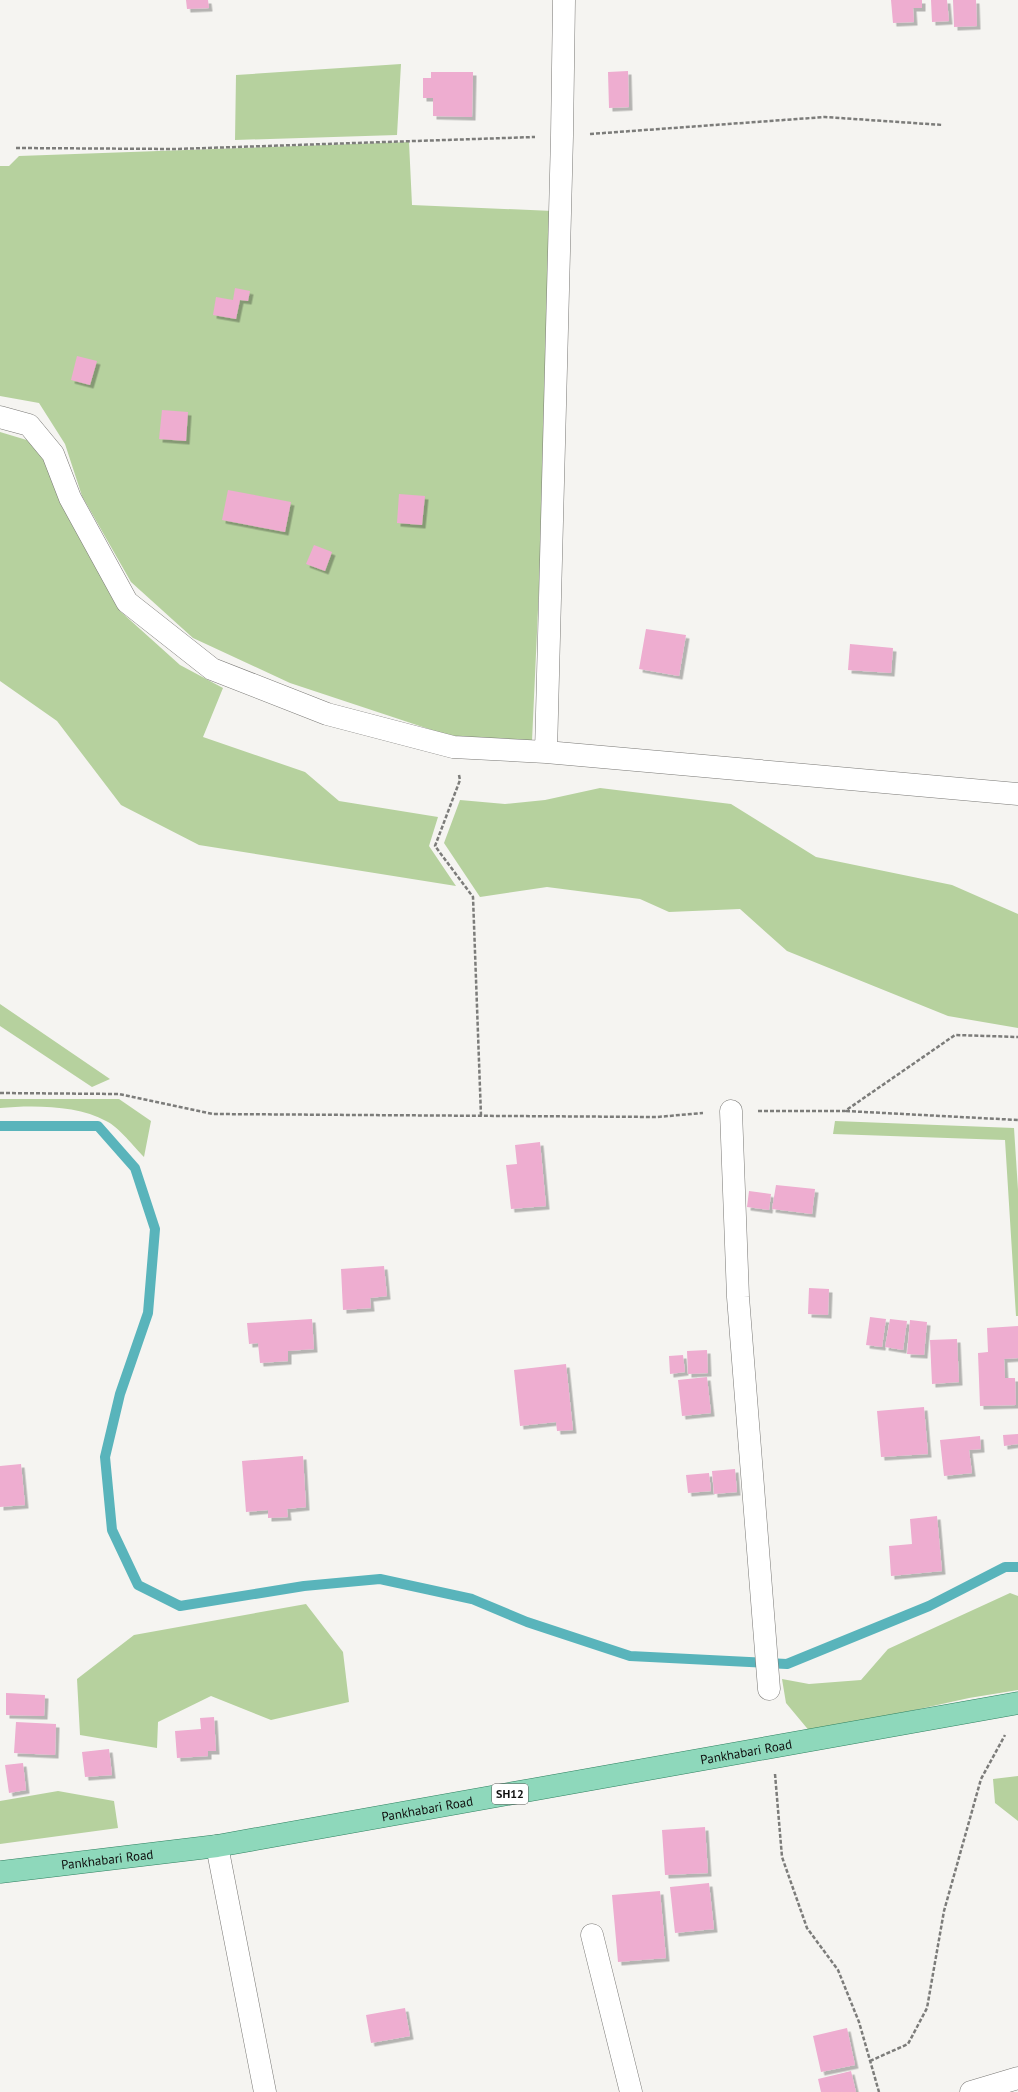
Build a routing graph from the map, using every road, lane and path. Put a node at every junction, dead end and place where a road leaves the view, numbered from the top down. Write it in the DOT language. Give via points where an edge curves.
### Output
graph roads {
  1 [pos="564,0"];
  2 [pos="943,124"];
  3 [pos="562,136"];
  4 [pos="16,148"];
  5 [pos="0,417"];
  6 [pos="453,746"];
  7 [pos="546,752"];
  8 [pos="1018,794"];
  9 [pos="1018,1037"];
  10 [pos="0,1093"];
  11 [pos="731,1111"];
  12 [pos="845,1111"];
  13 [pos="481,1116"];
  14 [pos="1018,1120"];
  15 [pos="769,1688"];
  16 [pos="1018,1703"];
  17 [pos="1007,1732"];
  18 [pos="773,1748"];
  19 [pos="217,1846"];
  20 [pos="0,1872"];
  21 [pos="592,1935"];
  22 [pos="870,2061"];
  23 [pos="1018,2078"];
  24 [pos="265,2092"];
  25 [pos="631,2092"];
  26 [pos="879,2092"];
  27 [pos="971,2092"];
  1 -- 3 [label="street"];
  2 -- 3 [label="path" via="825,117"];
  3 -- 4 [label="path" via="176,149"];
  3 -- 7 [label="street"];
  5 -- 6 [label="street" via="29,424 53,454 70,498 127,602 212,669 327,714"];
  6 -- 7 [label="street"];
  6 -- 13 [label="path" via="460,780 435,846 474,897"];
  7 -- 8 [label="street"];
  9 -- 12 [label="path" via="955,1035"];
  10 -- 13 [label="path" via="119,1094 212,1114"];
  11 -- 12 [label="path"];
  11 -- 13 [label="path" via="657,1117"];
  11 -- 15 [label="street" via="738,1297"];
  12 -- 14 [label="path"];
  16 -- 18 [label="main road, Pankhabari Road / SH12"];
  17 -- 22 [label="path" via="981,1779 944,1911 927,2008 908,2044"];
  18 -- 19 [label="main road, Pankhabari Road / SH12"];
  18 -- 22 [label="path" via="782,1857 807,1928 838,1970 859,2022"];
  19 -- 20 [label="main road, Pankhabari Road / SH12"];
  19 -- 24 [label="street"];
  21 -- 25 [label="street"];
  22 -- 26 [label="path"];
  23 -- 27 [label="street"];
}
